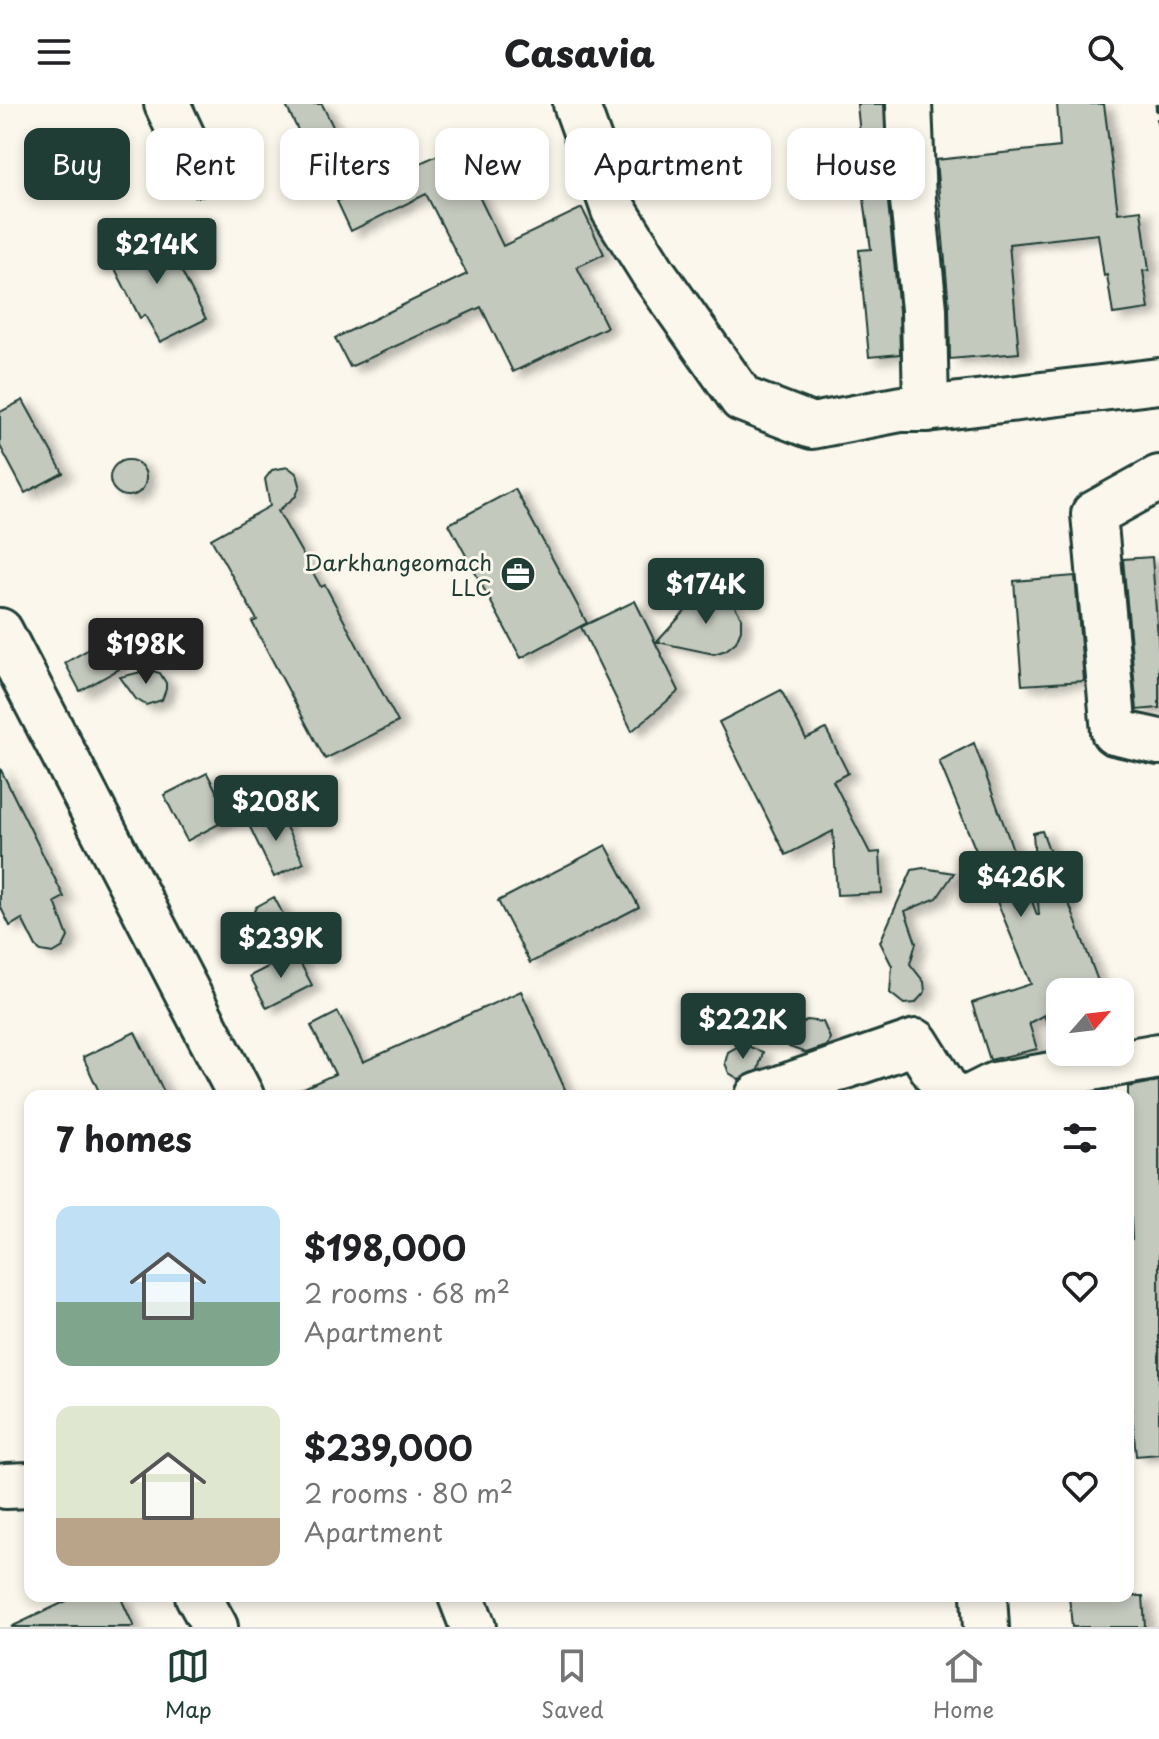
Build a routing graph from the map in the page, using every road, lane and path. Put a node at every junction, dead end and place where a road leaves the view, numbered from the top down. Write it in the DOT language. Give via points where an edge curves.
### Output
graph roads {
  1 [pos="167,104"];
  2 [pos="576,104"];
  3 [pos="909,104"];
  4 [pos="1157,104"];
  5 [pos="1159,126"];
  6 [pos="178,128"];
  7 [pos="1159,381"];
  8 [pos="926,409"];
  9 [pos="1159,478"];
  10 [pos="0,631"];
  11 [pos="1159,742"];
  12 [pos="1159,1056"];
  13 [pos="238,1090"];
  14 [pos="776,1090"];
  15 [pos="946,1090"];
  16 [pos="985,1090"];
  17 [pos="201,1602"];
  18 [pos="463,1602"];
  19 [pos="984,1602"];
  20 [pos="215,1627"];
  21 [pos="473,1627"];
  22 [pos="986,1627"];
  1 -- 6 [label="street"];
  2 -- 8 [label="street" via="614,210 742,399 812,426"];
  3 -- 8 [label="street"];
  4 -- 5 [label="path"];
  7 -- 8 [label="street"];
  9 -- 11 [label="street" via="1094,514 1114,732"];
  10 -- 13 [label="street"];
  12 -- 16 [label="street"];
  14 -- 15 [label="street" via="916,1042"];
  17 -- 20 [label="street"];
  18 -- 21 [label="street"];
  19 -- 22 [label="street"];
}
